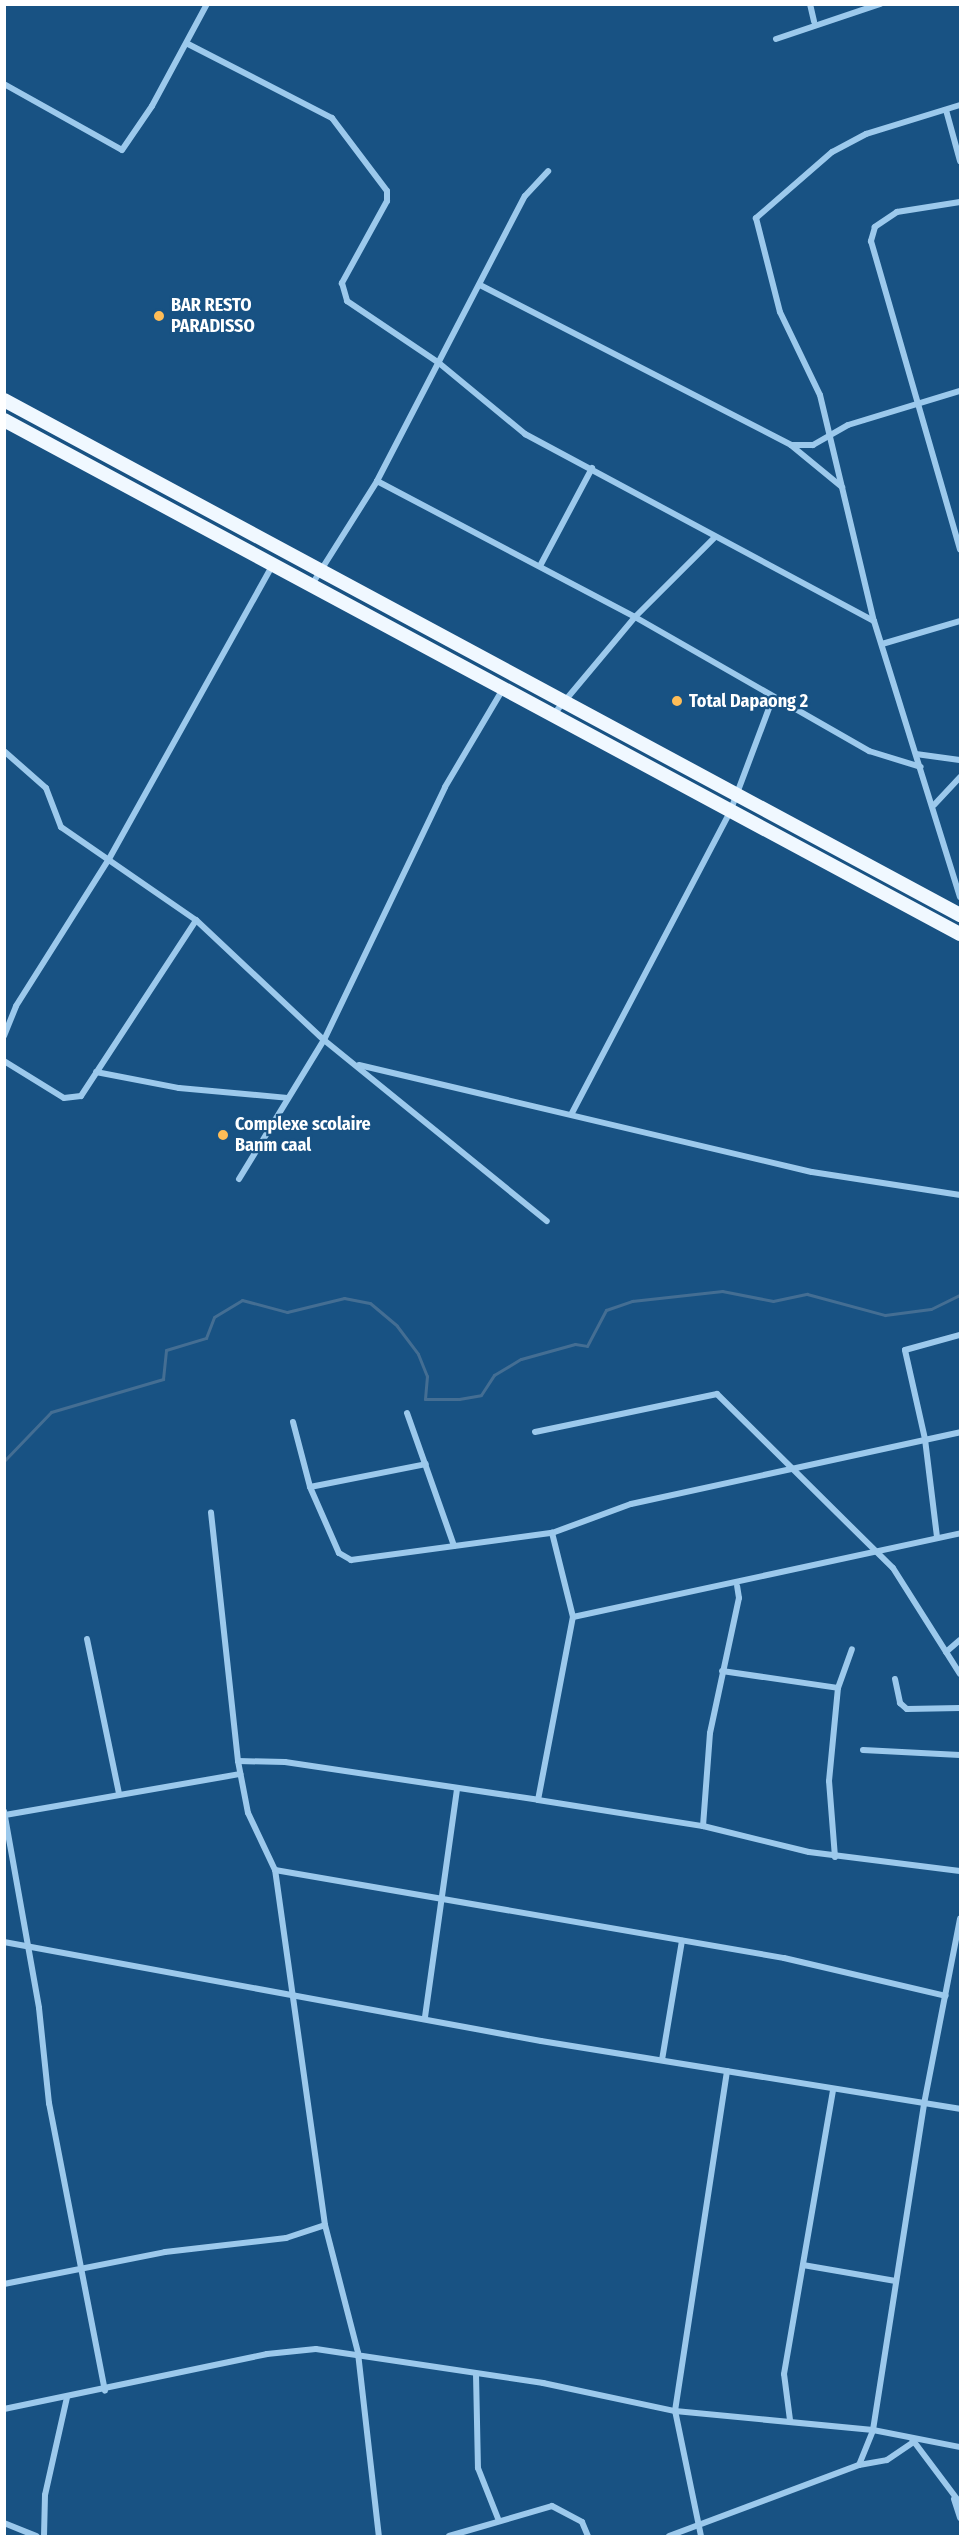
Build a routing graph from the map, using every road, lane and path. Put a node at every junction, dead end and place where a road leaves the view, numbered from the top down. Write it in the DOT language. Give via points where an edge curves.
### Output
graph roads {
  1 [pos="207,4"];
  2 [pos="810,4"];
  3 [pos="880,4"];
  4 [pos="814,22"];
  5 [pos="776,39"];
  6 [pos="188,44"];
  7 [pos="4,84"];
  8 [pos="960,105"];
  9 [pos="946,110"];
  10 [pos="960,161"];
  11 [pos="548,171"];
  12 [pos="960,202"];
  13 [pos="480,285"];
  14 [pos="439,363"];
  15 [pos="960,391"];
  16 [pos="4,400"];
  17 [pos="920,401"];
  18 [pos="4,420"];
  19 [pos="831,433"];
  20 [pos="791,445"];
  21 [pos="591,468"];
  22 [pos="377,481"];
  23 [pos="843,488"];
  24 [pos="714,538"];
  25 [pos="960,549"];
  26 [pos="272,566"];
  27 [pos="540,566"];
  28 [pos="322,571"];
  29 [pos="311,586"];
  30 [pos="635,617"];
  31 [pos="874,621"];
  32 [pos="960,621"];
  33 [pos="882,644"];
  34 [pos="503,689"];
  35 [pos="772,700"];
  36 [pos="561,702"];
  37 [pos="552,716"];
  38 [pos="4,751"];
  39 [pos="916,754"];
  40 [pos="960,760"];
  41 [pos="921,767"];
  42 [pos="960,777"];
  43 [pos="736,795"];
  44 [pos="934,805"];
  45 [pos="730,812"];
  46 [pos="109,859"];
  47 [pos="960,897"];
  48 [pos="960,915"];
  49 [pos="196,920"];
  50 [pos="960,934"];
  51 [pos="4,1036"];
  52 [pos="324,1040"];
  53 [pos="4,1061"];
  54 [pos="356,1064"];
  55 [pos="96,1072"];
  56 [pos="288,1098"];
  57 [pos="572,1113"];
  58 [pos="239,1179"];
  59 [pos="960,1196"];
  60 [pos="547,1221"];
  61 [pos="960,1335"];
  62 [pos="408,1413"];
  63 [pos="293,1422"];
  64 [pos="535,1432"];
  65 [pos="960,1432"];
  66 [pos="925,1439"];
  67 [pos="426,1464"];
  68 [pos="794,1469"];
  69 [pos="310,1487"];
  70 [pos="211,1512"];
  71 [pos="552,1533"];
  72 [pos="960,1533"];
  73 [pos="937,1537"];
  74 [pos="454,1546"];
  75 [pos="877,1551"];
  76 [pos="737,1586"];
  77 [pos="573,1617"];
  78 [pos="87,1639"];
  79 [pos="960,1640"];
  80 [pos="852,1649"];
  81 [pos="946,1652"];
  82 [pos="722,1671"];
  83 [pos="960,1674"];
  84 [pos="895,1679"];
  85 [pos="838,1688"];
  86 [pos="960,1708"];
  87 [pos="863,1750"];
  88 [pos="960,1755"];
  89 [pos="238,1761"];
  90 [pos="240,1774"];
  91 [pos="457,1789"];
  92 [pos="119,1793"];
  93 [pos="538,1800"];
  94 [pos="5,1813"];
  95 [pos="703,1826"];
  96 [pos="835,1857"];
  97 [pos="275,1870"];
  98 [pos="960,1871"];
  99 [pos="440,1896"];
  100 [pos="960,1918"];
  101 [pos="682,1941"];
  102 [pos="4,1942"];
  103 [pos="29,1946"];
  104 [pos="289,1996"];
  105 [pos="946,1996"];
  106 [pos="425,2017"];
  107 [pos="662,2060"];
  108 [pos="727,2071"];
  109 [pos="833,2090"];
  110 [pos="924,2104"];
  111 [pos="960,2109"];
  112 [pos="325,2225"];
  113 [pos="803,2265"];
  114 [pos="80,2272"];
  115 [pos="896,2281"];
  116 [pos="4,2284"];
  117 [pos="358,2353"];
  118 [pos="476,2374"];
  119 [pos="105,2391"];
  120 [pos="67,2397"];
  121 [pos="4,2409"];
  122 [pos="675,2410"];
  123 [pos="790,2420"];
  124 [pos="873,2430"];
  125 [pos="913,2440"];
  126 [pos="960,2447"];
  127 [pos="859,2465"];
  128 [pos="952,2494"];
  129 [pos="960,2503"];
  130 [pos="960,2518"];
  131 [pos="500,2521"];
  132 [pos="4,2523"];
  133 [pos="698,2526"];
  134 [pos="36,2536"];
  135 [pos="44,2536"];
  136 [pos="379,2536"];
  137 [pos="449,2536"];
  138 [pos="588,2536"];
  139 [pos="669,2536"];
  140 [pos="701,2536"];
  1 -- 6 [label="street"];
  2 -- 4 [label="street"];
  3 -- 4 [label="street"];
  4 -- 5 [label="street"];
  6 -- 7 [label="street" via="122,150"];
  6 -- 14 [label="street" via="300,99 340,127 388,196 342,283 342,295"];
  8 -- 9 [label="street"];
  9 -- 10 [label="street"];
  9 -- 19 [label="street" via="866,134 832,152 756,218 768,279 814,376"];
  11 -- 13 [label="street" via="525,196"];
  12 -- 17 [label="street" via="897,212 872,234"];
  13 -- 14 [label="street"];
  13 -- 20 [label="street"];
  14 -- 21 [label="street" via="525,434"];
  14 -- 22 [label="street"];
  15 -- 17 [label="street"];
  16 -- 28 [label="highway"];
  17 -- 19 [label="street"];
  17 -- 25 [label="street"];
  18 -- 26 [label="highway"];
  19 -- 20 [label="street" via="813,445"];
  19 -- 23 [label="street"];
  20 -- 23 [label="street"];
  21 -- 24 [label="street"];
  21 -- 27 [label="street"];
  22 -- 27 [label="street"];
  22 -- 28 [label="street"];
  23 -- 31 [label="street"];
  24 -- 30 [label="street"];
  24 -- 31 [label="street"];
  26 -- 29 [label="highway"];
  26 -- 46 [label="street"];
  27 -- 30 [label="street"];
  28 -- 29 [label="street"];
  28 -- 36 [label="highway"];
  29 -- 34 [label="highway"];
  30 -- 35 [label="street"];
  30 -- 36 [label="street"];
  31 -- 33 [label="street"];
  32 -- 33 [label="street"];
  33 -- 39 [label="street"];
  34 -- 37 [label="highway"];
  34 -- 52 [label="street" via="446,787"];
  35 -- 41 [label="street" via="869,751"];
  35 -- 43 [label="street"];
  36 -- 37 [label="street"];
  36 -- 43 [label="highway"];
  37 -- 45 [label="highway"];
  38 -- 46 [label="street" via="46,788 61,827"];
  39 -- 40 [label="street"];
  39 -- 41 [label="street"];
  41 -- 44 [label="street"];
  42 -- 44 [label="street"];
  43 -- 45 [label="street"];
  43 -- 48 [label="highway"];
  44 -- 47 [label="street"];
  45 -- 50 [label="highway"];
  45 -- 57 [label="street"];
  46 -- 49 [label="street"];
  46 -- 51 [label="street" via="16,1006"];
  49 -- 52 [label="street"];
  49 -- 55 [label="street"];
  52 -- 54 [label="street"];
  52 -- 56 [label="street"];
  53 -- 55 [label="street" via="73,1099"];
  54 -- 57 [label="street"];
  54 -- 60 [label="street"];
  55 -- 56 [label="street" via="179,1088"];
  56 -- 58 [label="street"];
  57 -- 59 [label="street" via="812,1172"];
  61 -- 66 [label="street" via="905,1350"];
  62 -- 67 [label="street"];
  63 -- 69 [label="street"];
  64 -- 68 [label="street" via="717,1394"];
  65 -- 66 [label="street"];
  66 -- 68 [label="street"];
  66 -- 73 [label="street"];
  67 -- 69 [label="street"];
  67 -- 74 [label="street"];
  68 -- 71 [label="street" via="631,1504"];
  68 -- 75 [label="street"];
  69 -- 74 [label="street" via="346,1558"];
  70 -- 89 [label="street"];
  71 -- 74 [label="street"];
  71 -- 77 [label="street"];
  72 -- 73 [label="street"];
  73 -- 75 [label="street"];
  75 -- 76 [label="street"];
  75 -- 81 [label="street"];
  76 -- 77 [label="street"];
  76 -- 82 [label="street" via="739,1598"];
  77 -- 93 [label="street"];
  78 -- 92 [label="street"];
  79 -- 81 [label="street"];
  80 -- 85 [label="street"];
  81 -- 83 [label="street"];
  82 -- 85 [label="street"];
  82 -- 95 [label="street" via="710,1734"];
  84 -- 86 [label="street" via="900,1703 907,1709"];
  85 -- 96 [label="street" via="829,1781"];
  87 -- 88 [label="street"];
  89 -- 90 [label="street"];
  89 -- 91 [label="street" via="285,1762"];
  90 -- 92 [label="street"];
  90 -- 97 [label="street" via="252,1822"];
  91 -- 93 [label="street"];
  91 -- 99 [label="street"];
  92 -- 94 [label="street"];
  93 -- 95 [label="street"];
  94 -- 103 [label="street"];
  95 -- 96 [label="street"];
  96 -- 98 [label="street"];
  97 -- 99 [label="street"];
  97 -- 104 [label="street"];
  99 -- 101 [label="street"];
  99 -- 106 [label="street"];
  100 -- 105 [label="street"];
  101 -- 105 [label="street" via="784,1958"];
  101 -- 107 [label="street"];
  102 -- 103 [label="street"];
  103 -- 104 [label="street"];
  103 -- 114 [label="street" via="49,2103"];
  104 -- 106 [label="street"];
  104 -- 112 [label="street"];
  105 -- 110 [label="street"];
  106 -- 107 [label="street"];
  107 -- 108 [label="street"];
  108 -- 109 [label="street"];
  108 -- 122 [label="street"];
  109 -- 110 [label="street"];
  109 -- 113 [label="street"];
  110 -- 111 [label="street"];
  110 -- 115 [label="street"];
  112 -- 114 [label="street" via="286,2238 165,2252"];
  112 -- 117 [label="street"];
  113 -- 115 [label="street"];
  113 -- 123 [label="street" via="784,2374"];
  114 -- 116 [label="street"];
  114 -- 119 [label="street"];
  115 -- 124 [label="street"];
  117 -- 118 [label="street"];
  117 -- 119 [label="street" via="295,2349"];
  117 -- 136 [label="street"];
  118 -- 122 [label="street"];
  118 -- 131 [label="street" via="478,2468"];
  119 -- 120 [label="street"];
  120 -- 121 [label="street"];
  120 -- 135 [label="street" via="45,2495"];
  122 -- 123 [label="street"];
  122 -- 133 [label="street"];
  123 -- 124 [label="street"];
  124 -- 125 [label="street"];
  124 -- 127 [label="street"];
  125 -- 126 [label="street"];
  125 -- 127 [label="street" via="887,2460"];
  125 -- 128 [label="street"];
  127 -- 133 [label="street"];
  128 -- 129 [label="street"];
  128 -- 130 [label="street"];
  131 -- 137 [label="street"];
  131 -- 138 [label="street" via="562,2508 582,2522"];
  132 -- 134 [label="street"];
  133 -- 139 [label="street"];
  133 -- 140 [label="street"];
}
